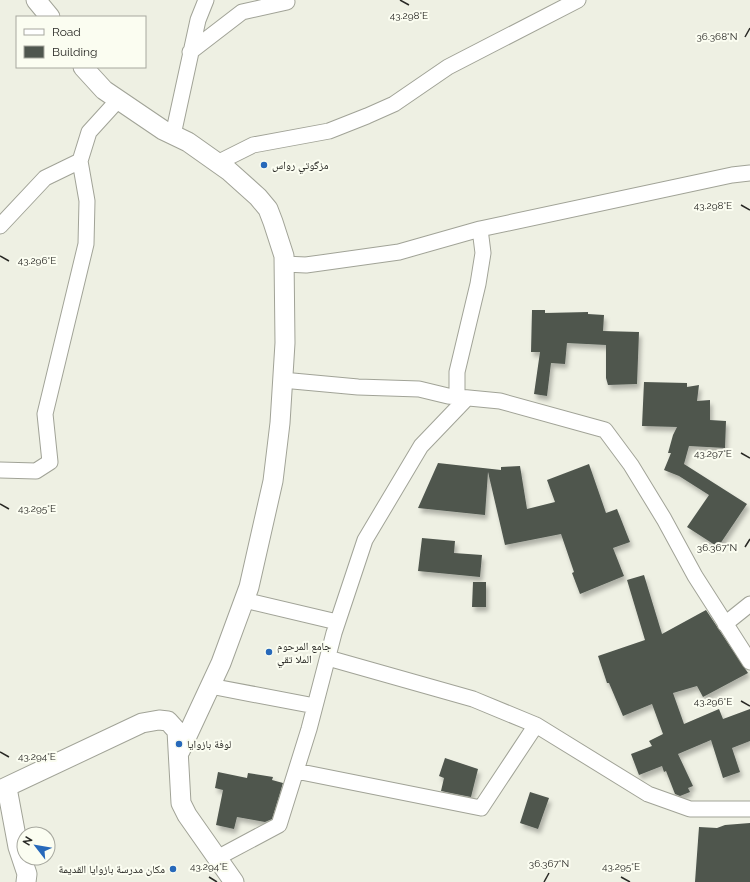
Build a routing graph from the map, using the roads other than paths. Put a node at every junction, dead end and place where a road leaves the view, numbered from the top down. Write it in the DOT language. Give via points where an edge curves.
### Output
graph roads {
  1 [pos="36,0"];
  2 [pos="205,0"];
  3 [pos="578,0"];
  4 [pos="287,2"];
  5 [pos="49,16"];
  6 [pos="190,52"];
  7 [pos="84,68"];
  8 [pos="119,99"];
  9 [pos="173,135"];
  10 [pos="80,161"];
  11 [pos="217,162"];
  12 [pos="750,173"];
  13 [pos="0,226"];
  14 [pos="480,229"];
  15 [pos="284,264"];
  16 [pos="282,380"];
  17 [pos="462,398"];
  18 [pos="0,470"];
  19 [pos="244,600"];
  20 [pos="750,604"];
  21 [pos="337,622"];
  22 [pos="725,624"];
  23 [pos="328,658"];
  24 [pos="750,662"];
  25 [pos="210,686"];
  26 [pos="316,706"];
  27 [pos="536,725"];
  28 [pos="180,751"];
  29 [pos="296,771"];
  30 [pos="3,789"];
  31 [pos="750,809"];
  32 [pos="217,858"];
  33 [pos="26,882"];
  34 [pos="234,882"];
  1 -- 5 [label="street"];
  2 -- 6 [label="street"];
  3 -- 11 [label="street" via="448,67 394,104 374,113 329,131 253,145"];
  4 -- 6 [label="street" via="242,12"];
  6 -- 9 [label="street"];
  7 -- 8 [label="street" via="104,90"];
  8 -- 9 [label="street"];
  8 -- 10 [label="street" via="89,132"];
  9 -- 11 [label="street"];
  10 -- 13 [label="street" via="45,178"];
  10 -- 18 [label="street" via="87,201 86,244 45,414 50,462 36,471"];
  11 -- 15 [label="street" via="258,196 268,210 279,237"];
  12 -- 14 [label="street"];
  14 -- 15 [label="street" via="400,252 306,264"];
  14 -- 17 [label="street" via="483,253 457,372"];
  15 -- 16 [label="street" via="286,299"];
  16 -- 17 [label="street" via="358,387 419,389"];
  16 -- 19 [label="street" via="273,481"];
  17 -- 21 [label="street" via="422,446 365,540"];
  17 -- 22 [label="street" via="500,402 605,430 631,465"];
  19 -- 21 [label="street"];
  19 -- 25 [label="street"];
  20 -- 22 [label="street"];
  21 -- 23 [label="street"];
  22 -- 24 [label="street"];
  23 -- 26 [label="street"];
  23 -- 27 [label="street" via="473,699"];
  25 -- 26 [label="street"];
  25 -- 28 [label="street"];
  26 -- 29 [label="street"];
  27 -- 29 [label="street" via="481,808"];
  27 -- 31 [label="street" via="648,794 690,809"];
  28 -- 30 [label="street" via="177,731 168,721 142,723"];
  28 -- 32 [label="street" via="181,803"];
  29 -- 32 [label="street" via="279,824"];
  30 -- 33 [label="street" via="27,874"];
  32 -- 34 [label="street"];
}
